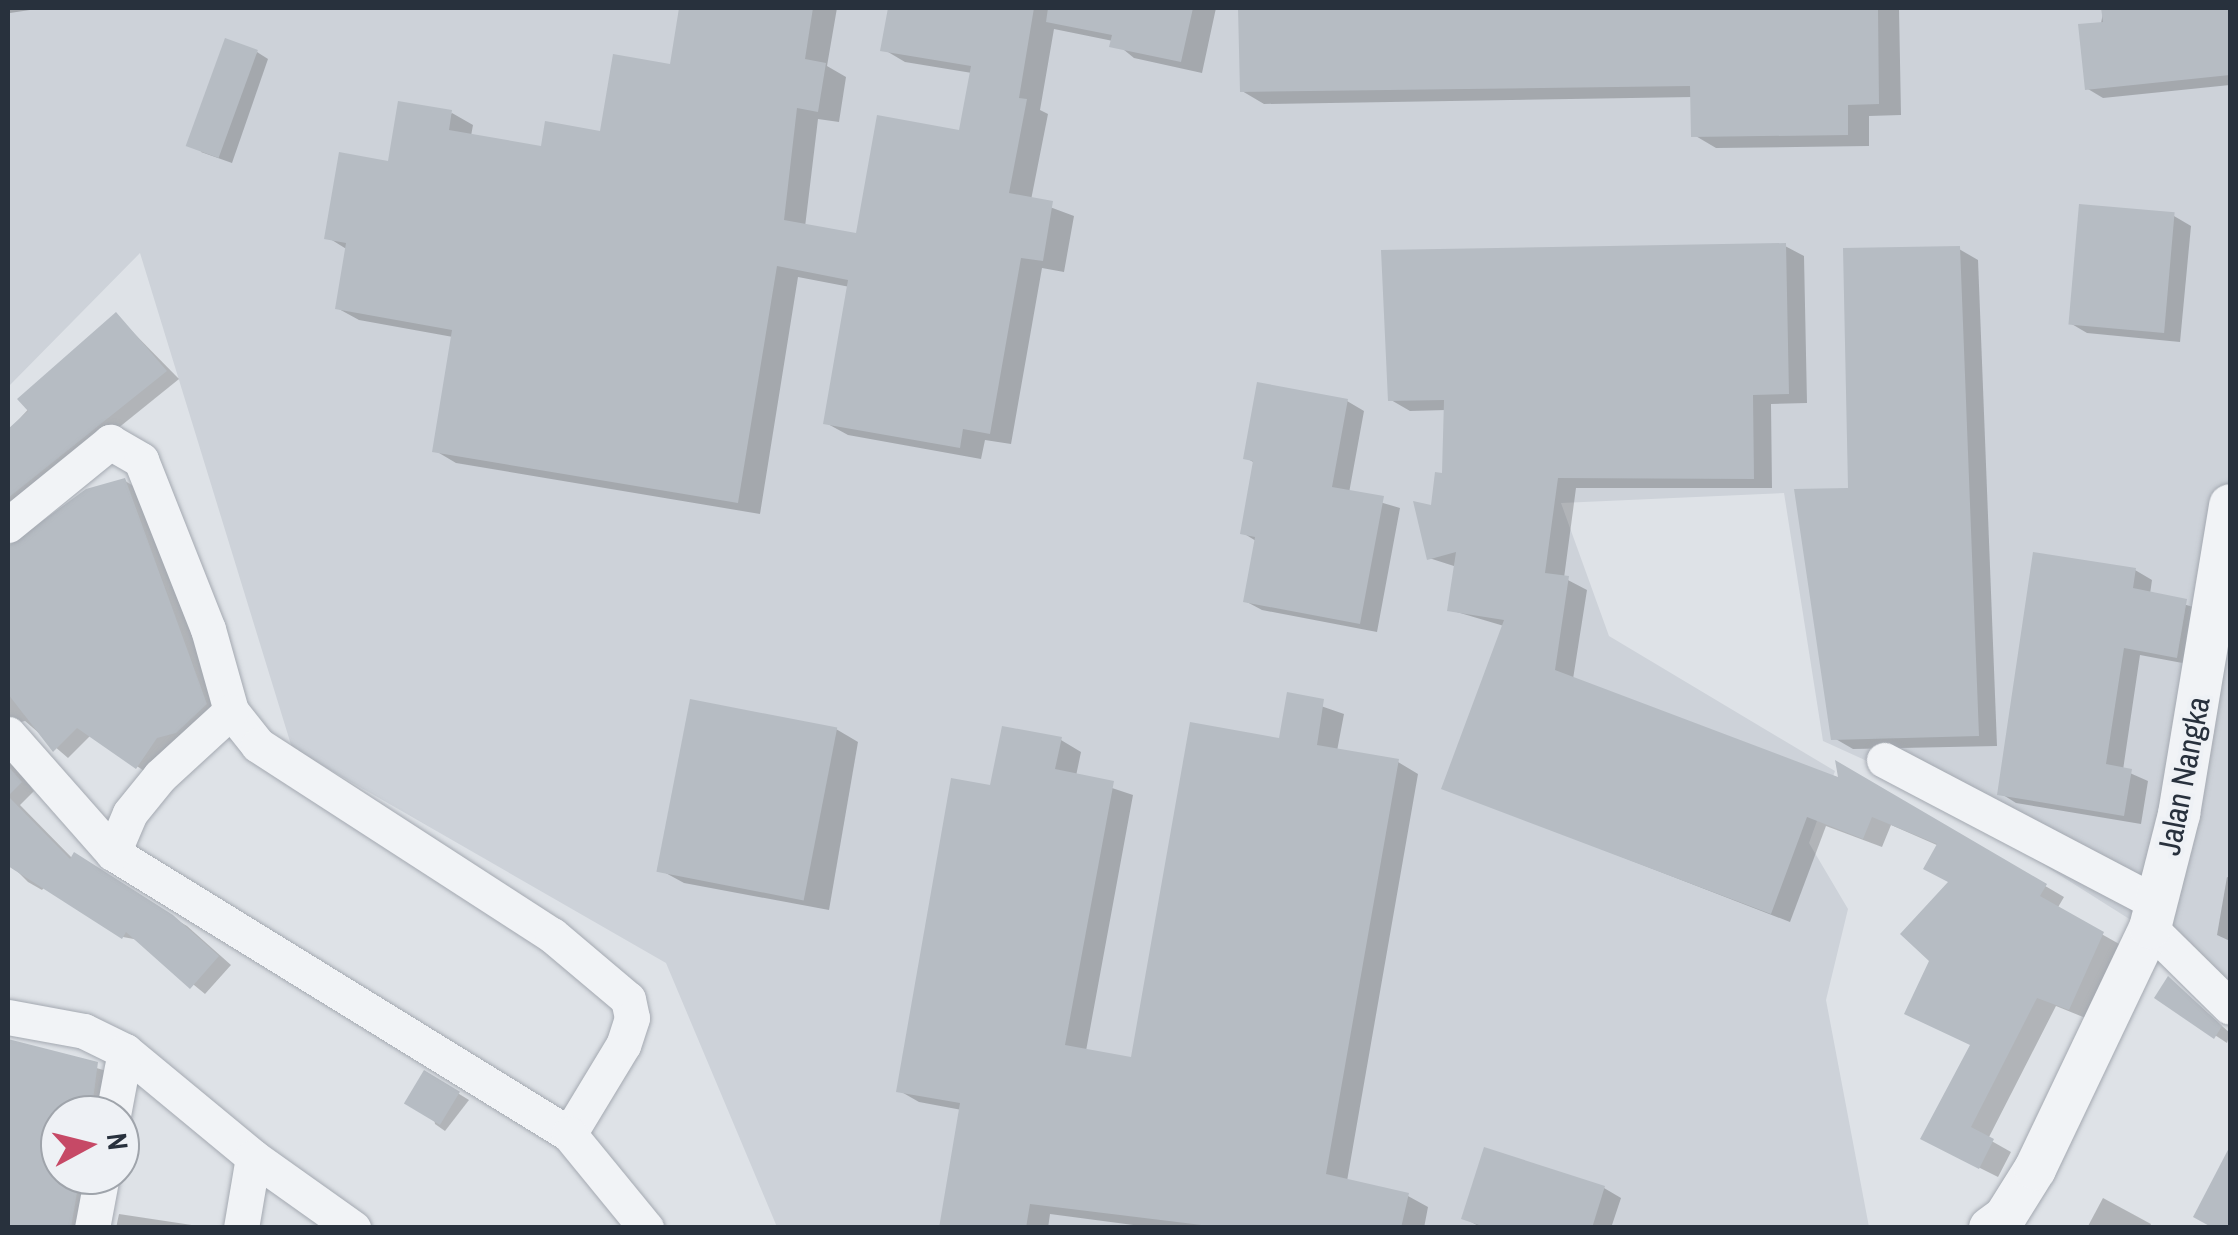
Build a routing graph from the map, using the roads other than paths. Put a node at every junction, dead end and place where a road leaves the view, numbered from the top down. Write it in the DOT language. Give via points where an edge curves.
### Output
graph roads {
  1 [pos="2230,505"];
  2 [pos="8,526"];
  3 [pos="231,711"];
  4 [pos="8,734"];
  5 [pos="1884,760"];
  6 [pos="113,853"];
  7 [pos="2153,916"];
  8 [pos="2230,1007"];
  9 [pos="8,1017"];
  10 [pos="125,1051"];
  11 [pos="117,1095"];
  12 [pos="569,1134"];
  13 [pos="252,1157"];
  14 [pos="98,1195"];
  15 [pos="92,1228"];
  16 [pos="241,1228"];
  17 [pos="353,1228"];
  18 [pos="646,1228"];
  19 [pos="1990,1228"];
  1 -- 7 [label="street, Jalan Nangka" via="2179,814"];
  2 -- 3 [label="street" via="110,442 128,448 150,475"];
  3 -- 6 [label="street" via="160,776 130,814"];
  3 -- 12 [label="street" via="258,744 552,934 628,1000 632,1018 623,1045"];
  4 -- 6 [label="street"];
  5 -- 7 [label="street"];
  6 -- 12 [label="street"];
  7 -- 8 [label="street"];
  7 -- 19 [label="street, Jalan Nangka" via="2035,1169 2005,1217"];
  9 -- 10 [label="street" via="84,1031"];
  10 -- 11 [label="street"];
  10 -- 13 [label="street"];
  12 -- 18 [label="street"];
  13 -- 16 [label="street"];
  13 -- 17 [label="street"];
  14 -- 15 [label="street"];
}
